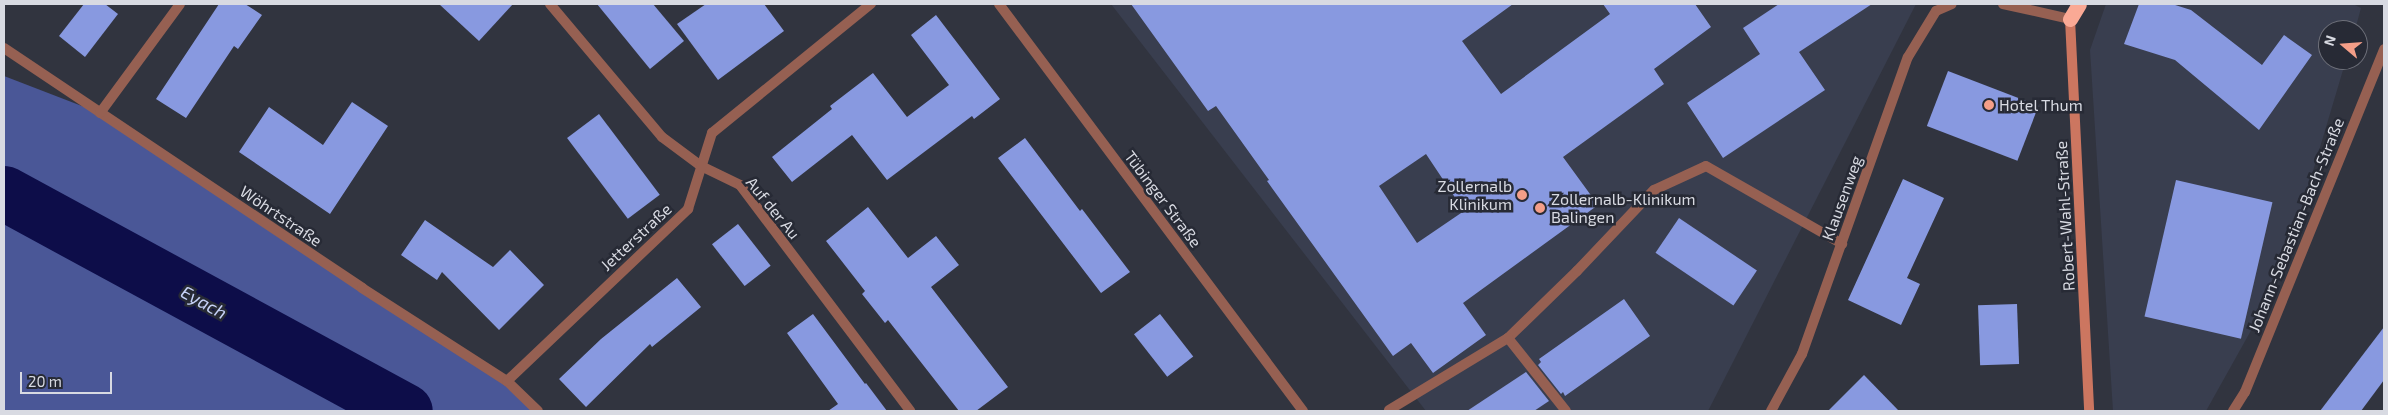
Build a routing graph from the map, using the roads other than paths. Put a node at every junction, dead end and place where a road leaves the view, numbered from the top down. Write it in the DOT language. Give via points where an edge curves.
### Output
graph roads {
  1 [pos="180,4"];
  2 [pos="550,4"];
  3 [pos="871,4"];
  4 [pos="999,4"];
  5 [pos="1952,4"];
  6 [pos="2003,4"];
  7 [pos="2068,4"];
  8 [pos="2079,4"];
  9 [pos="2070,19"];
  10 [pos="4,48"];
  11 [pos="2384,49"];
  12 [pos="100,113"];
  13 [pos="701,166"];
  14 [pos="1842,244"];
  15 [pos="1508,338"];
  16 [pos="507,380"];
  17 [pos="1389,410"];
  18 [pos="538,411"];
  19 [pos="910,411"];
  20 [pos="1303,411"];
  21 [pos="1566,411"];
  22 [pos="1772,411"];
  23 [pos="2089,411"];
  24 [pos="2233,411"];
  1 -- 12 [label="street"];
  2 -- 13 [label="street, Auf der Au" via="662,137"];
  3 -- 13 [label="street, Jetterstraße" via="712,133"];
  4 -- 20 [label="street, Tübinger Straße"];
  5 -- 14 [label="street, Klausenweg" via="1936,11 1908,57"];
  6 -- 9 [label="street"];
  7 -- 9 [label="highway"];
  8 -- 9 [label="highway"];
  9 -- 23 [label="street, Robert-Wahl-Straße"];
  10 -- 12 [label="street, Wöhrtstraße"];
  11 -- 24 [label="street, Johann-Sebastian-Bach-Straße" via="2245,392"];
  12 -- 16 [label="street, Wöhrtstraße" via="362,288"];
  13 -- 16 [label="street, Jetterstraße" via="688,209"];
  13 -- 19 [label="street, Auf der Au" via="740,185"];
  14 -- 15 [label="street" via="1706,166 1654,190"];
  14 -- 22 [label="street, Klausenweg" via="1802,354"];
  15 -- 17 [label="street"];
  15 -- 21 [label="street"];
  16 -- 18 [label="street, Wöhrtstraße"];
}
